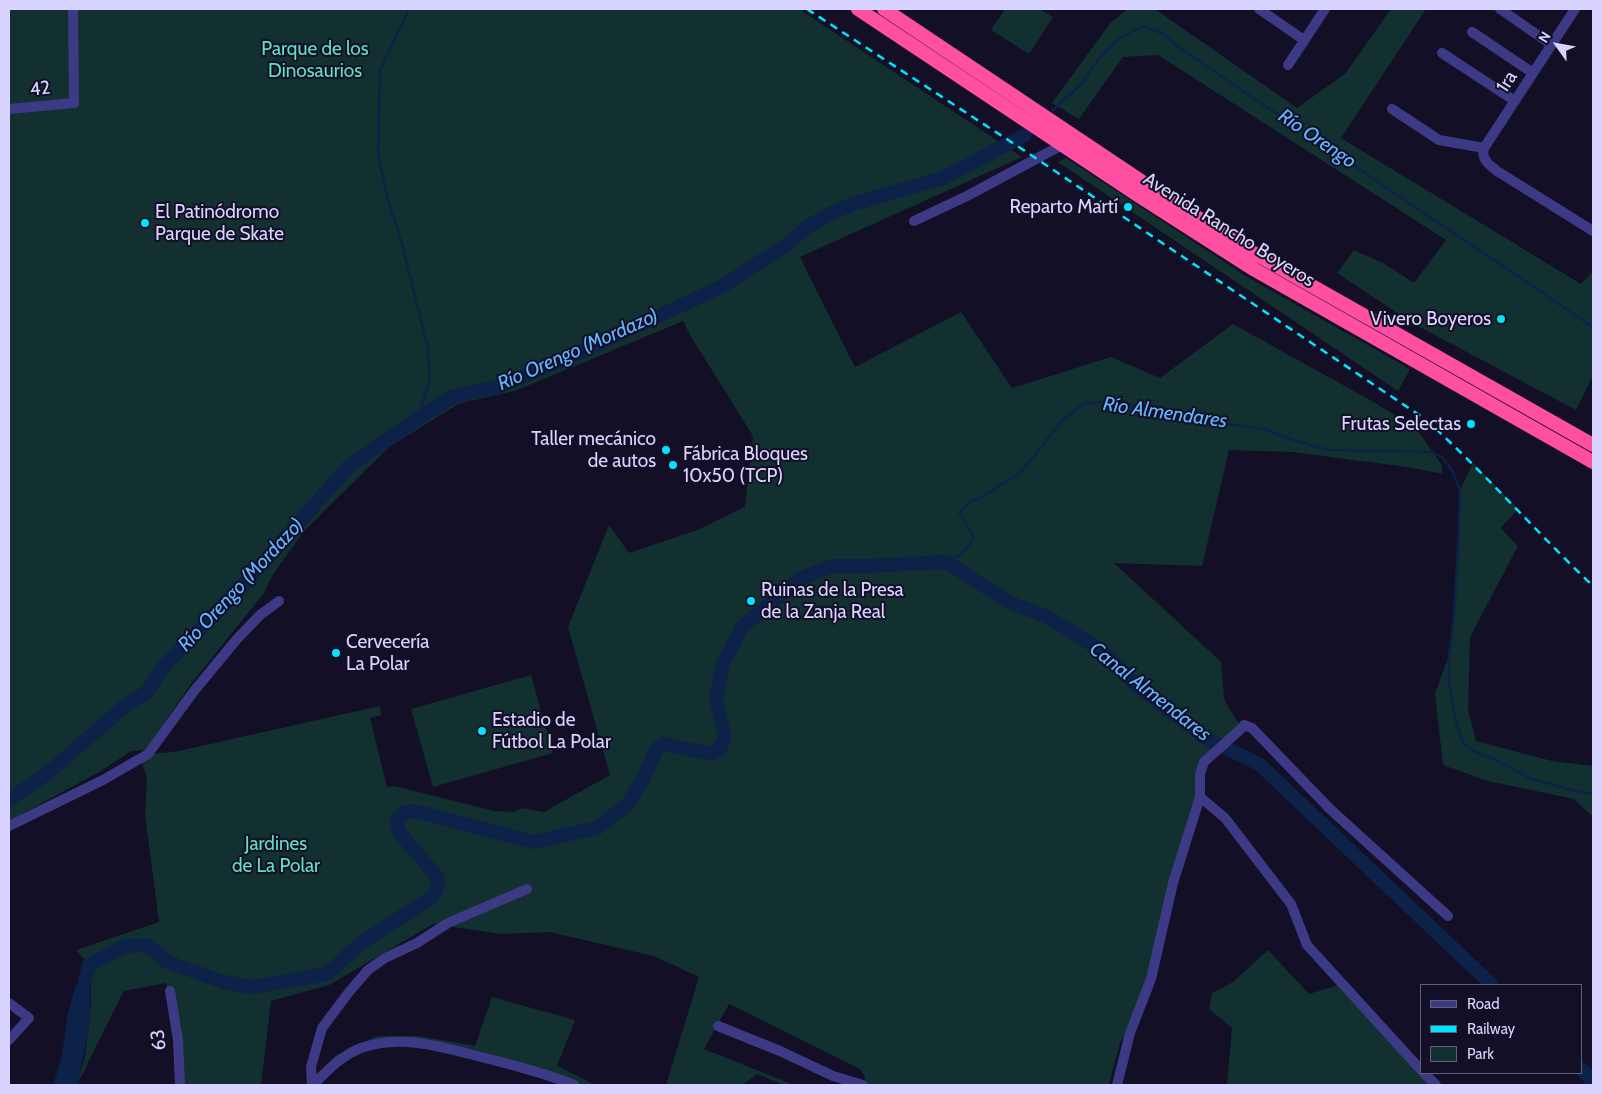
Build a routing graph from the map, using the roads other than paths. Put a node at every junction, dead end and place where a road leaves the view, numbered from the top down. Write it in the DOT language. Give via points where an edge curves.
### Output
graph roads {
  1 [pos="73,9"];
  2 [pos="858,9"];
  3 [pos="884,9"];
  4 [pos="1259,9"];
  5 [pos="1326,9"];
  6 [pos="1500,9"];
  7 [pos="1575,9"];
  8 [pos="1472,32"];
  9 [pos="1304,40"];
  10 [pos="1552,45"];
  11 [pos="1442,53"];
  12 [pos="1288,65"];
  13 [pos="1533,73"];
  14 [pos="1515,101"];
  15 [pos="9,109"];
  16 [pos="1392,109"];
  17 [pos="1062,145"];
  18 [pos="1484,148"];
  19 [pos="914,221"];
  20 [pos="1593,231"];
  21 [pos="1593,444"];
  22 [pos="1593,462"];
  23 [pos="279,601"];
  24 [pos="1200,797"];
  25 [pos="9,826"];
  26 [pos="527,889"];
  27 [pos="1448,916"];
  28 [pos="170,991"];
  29 [pos="9,1003"];
  30 [pos="718,1026"];
  31 [pos="9,1040"];
  32 [pos="1420,1069"];
  33 [pos="1425,1074"];
  34 [pos="180,1085"];
  35 [pos="312,1085"];
  36 [pos="574,1085"];
  37 [pos="864,1085"];
  38 [pos="1117,1085"];
  39 [pos="1436,1085"];
  1 -- 15 [label="street, 42" via="74,103"];
  2 -- 17 [label="highway, Avenida Rancho Boyeros"];
  3 -- 21 [label="highway, Avenida Rancho Boyeros" via="1245,248"];
  4 -- 9 [label="street"];
  5 -- 9 [label="street"];
  6 -- 10 [label="street"];
  7 -- 10 [label="street, 1ra"];
  8 -- 13 [label="street"];
  9 -- 12 [label="street"];
  10 -- 13 [label="street, 1ra"];
  11 -- 14 [label="street"];
  13 -- 14 [label="street, 1ra"];
  14 -- 18 [label="street, 1ra"];
  16 -- 18 [label="street" via="1439,140"];
  17 -- 19 [label="street"];
  17 -- 22 [label="highway, Avenida Rancho Boyeros" via="1255,270"];
  18 -- 20 [label="street" via="1484,160 1497,171"];
  23 -- 25 [label="street" via="237,639 148,754"];
  24 -- 27 [label="street" via="1200,774 1204,762 1244,725 1252,728 1330,809"];
  24 -- 32 [label="street" via="1224,818 1291,904 1307,945"];
  24 -- 38 [label="street" via="1173,883 1151,979 1130,1033"];
  26 -- 35 [label="street" via="448,923 368,970 322,1028 311,1067"];
  28 -- 34 [label="street, 63" via="178,1040"];
  29 -- 31 [label="street" via="29,1018"];
  30 -- 37 [label="street" via="833,1076"];
  33 -- 39 [label="street"];
  35 -- 36 [label="street" via="332,1066 360,1048 392,1041 429,1044 524,1068"];
}
